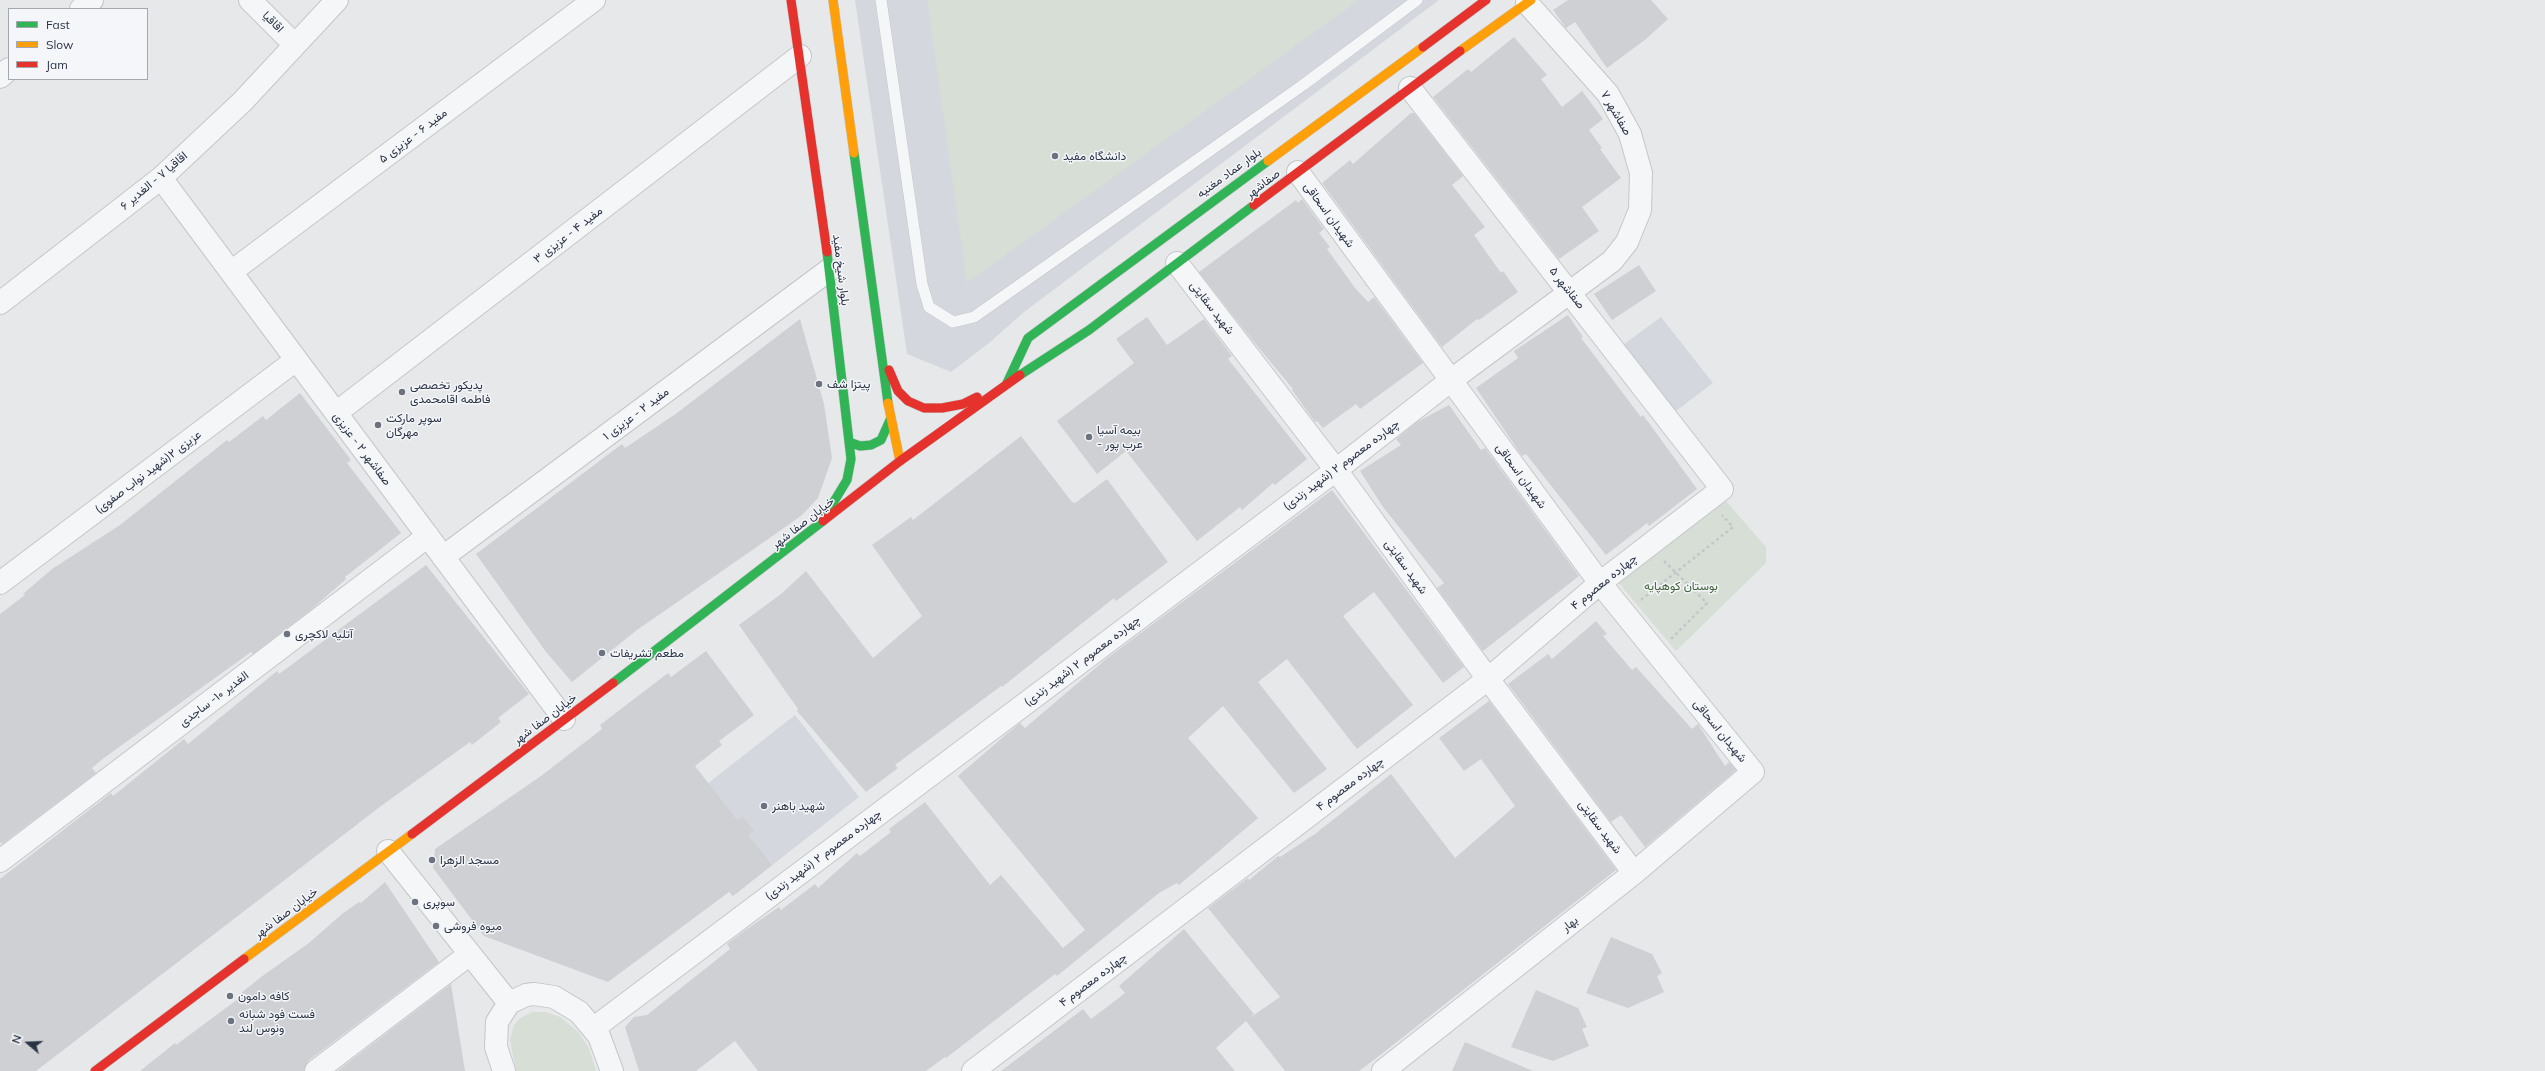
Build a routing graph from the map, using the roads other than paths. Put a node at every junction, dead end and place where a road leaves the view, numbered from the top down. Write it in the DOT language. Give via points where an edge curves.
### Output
graph roads {
  1 [pos="92,0"];
  2 [pos="250,0"];
  3 [pos="337,0"];
  4 [pos="594,0"];
  5 [pos="792,0"];
  6 [pos="833,0"];
  7 [pos="881,0"];
  8 [pos="1417,0"];
  9 [pos="1486,0"];
  10 [pos="1529,2"];
  11 [pos="82,8"];
  12 [pos="295,45"];
  13 [pos="800,56"];
  14 [pos="8,70"];
  15 [pos="0,77"];
  16 [pos="1410,88"];
  17 [pos="1298,172"];
  18 [pos="161,178"];
  19 [pos="1177,263"];
  20 [pos="829,270"];
  21 [pos="231,272"];
  22 [pos="1571,293"];
  23 [pos="0,302"];
  24 [pos="882,350"];
  25 [pos="296,360"];
  26 [pos="1450,381"];
  27 [pos="1007,383"];
  28 [pos="336,413"];
  29 [pos="890,420"];
  30 [pos="850,442"];
  31 [pos="900,461"];
  32 [pos="1336,470"];
  33 [pos="1715,494"];
  34 [pos="812,532"];
  35 [pos="428,536"];
  36 [pos="443,557"];
  37 [pos="1600,583"];
  38 [pos="0,584"];
  39 [pos="1488,679"];
  40 [pos="564,719"];
  41 [pos="1753,772"];
  42 [pos="388,851"];
  43 [pos="0,860"];
  44 [pos="1634,873"];
  45 [pos="470,954"];
  46 [pos="509,1003"];
  47 [pos="594,1028"];
  48 [pos="95,1071"];
  49 [pos="316,1071"];
  50 [pos="504,1071"];
  51 [pos="612,1071"];
  52 [pos="973,1071"];
  53 [pos="1383,1071"];
  1 -- 11 [label="street"];
  2 -- 12 [label="street, اقاقیا"];
  3 -- 12 [label="street, اقاقیا ۷ - الغدیر ۶"];
  4 -- 21 [label="street, مفید ۶ - عزیزی ۵"];
  5 -- 13 [label="main road, بلوار شیخ مفید"];
  6 -- 24 [label="main road"];
  7 -- 8 [label="lane" via="922,284 930,307 952,322 974,317 1303,85"];
  9 -- 27 [label="main road, بلوار عماد مغنیه" via="1028,338"];
  10 -- 16 [label="main road, صفاشهر"];
  10 -- 22 [label="street, صفاشهر ۷" via="1608,94 1630,134 1641,173 1640,210 1627,242 1612,261"];
  12 -- 18 [label="street, اقاقیا ۷ - الغدیر ۶" via="242,102"];
  13 -- 20 [label="main road, بلوار شیخ مفید"];
  13 -- 28 [label="street, مفید ۴ - عزیزی ۳"];
  14 -- 15 [label="street"];
  16 -- 17 [label="main road, صفاشهر"];
  16 -- 22 [label="street, صفاشهر ۵"];
  17 -- 19 [label="main road, صفاشهر"];
  17 -- 26 [label="street, شهیدان اسحاقی"];
  18 -- 21 [label="street, صفاشهر ۲ - عزیزی"];
  18 -- 23 [label="street, اقاقیا ۷ - الغدیر ۶"];
  19 -- 27 [label="main road, صفاشهر" via="1089,330"];
  19 -- 32 [label="street, شهید سقایتی"];
  20 -- 30 [label="main road, بلوار شیخ مفید"];
  20 -- 36 [label="street, مفید ۲ - عزیزی ۱"];
  21 -- 25 [label="street, صفاشهر ۲ - عزیزی"];
  22 -- 26 [label="street, چهارده معصوم ۲ (شهید زندی)"];
  22 -- 33 [label="street, صفاشهر ۵"];
  24 -- 27 [label="main road" via="898,391 908,401 924,408 963,404"];
  24 -- 29 [label="main road"];
  25 -- 28 [label="street, صفاشهر ۲ - عزیزی"];
  25 -- 38 [label="street, عزیزی ۲(شهید نواب صفوی)"];
  26 -- 32 [label="street, چهارده معصوم ۲ (شهید زندی)"];
  26 -- 37 [label="street, شهیدان اسحاقی"];
  27 -- 31 [label="main road, خیابان صفا شهر"];
  28 -- 35 [label="street, صفاشهر ۲ - عزیزی"];
  29 -- 30 [label="main road" via="881,440 876,443 860,446"];
  29 -- 31 [label="main road"];
  30 -- 34 [label="main road, بلوار شیخ مفید" via="851,459 846,480 838,497"];
  31 -- 34 [label="main road, خیابان صفا شهر"];
  32 -- 39 [label="street, شهید سقایتی"];
  32 -- 47 [label="street, چهارده معصوم ۲ (شهید زندی)"];
  33 -- 37 [label="street, چهارده معصوم ۴"];
  34 -- 40 [label="main road, خیابان صفا شهر"];
  35 -- 36 [label="street, صفاشهر ۲ - عزیزی"];
  35 -- 43 [label="street, الغدیر ۱۰- ساجدی"];
  36 -- 40 [label="street, صفاشهر ۲ - عزیزی"];
  37 -- 39 [label="street, چهارده معصوم ۴"];
  37 -- 41 [label="street, شهیدان اسحاقی"];
  39 -- 44 [label="street, شهید سقایتی"];
  39 -- 52 [label="street, چهارده معصوم ۴"];
  40 -- 42 [label="main road, خیابان صفا شهر"];
  41 -- 44 [label="street, بهار"];
  42 -- 45 [label="street"];
  42 -- 48 [label="main road, خیابان صفا شهر"];
  44 -- 53 [label="street, بهار"];
  45 -- 46 [label="street"];
  45 -- 49 [label="street"];
  46 -- 47 [label="street" via="526,995 554,997 579,1012"];
  46 -- 50 [label="street" via="497,1022 495,1033 496,1047"];
  47 -- 51 [label="street"];
}
